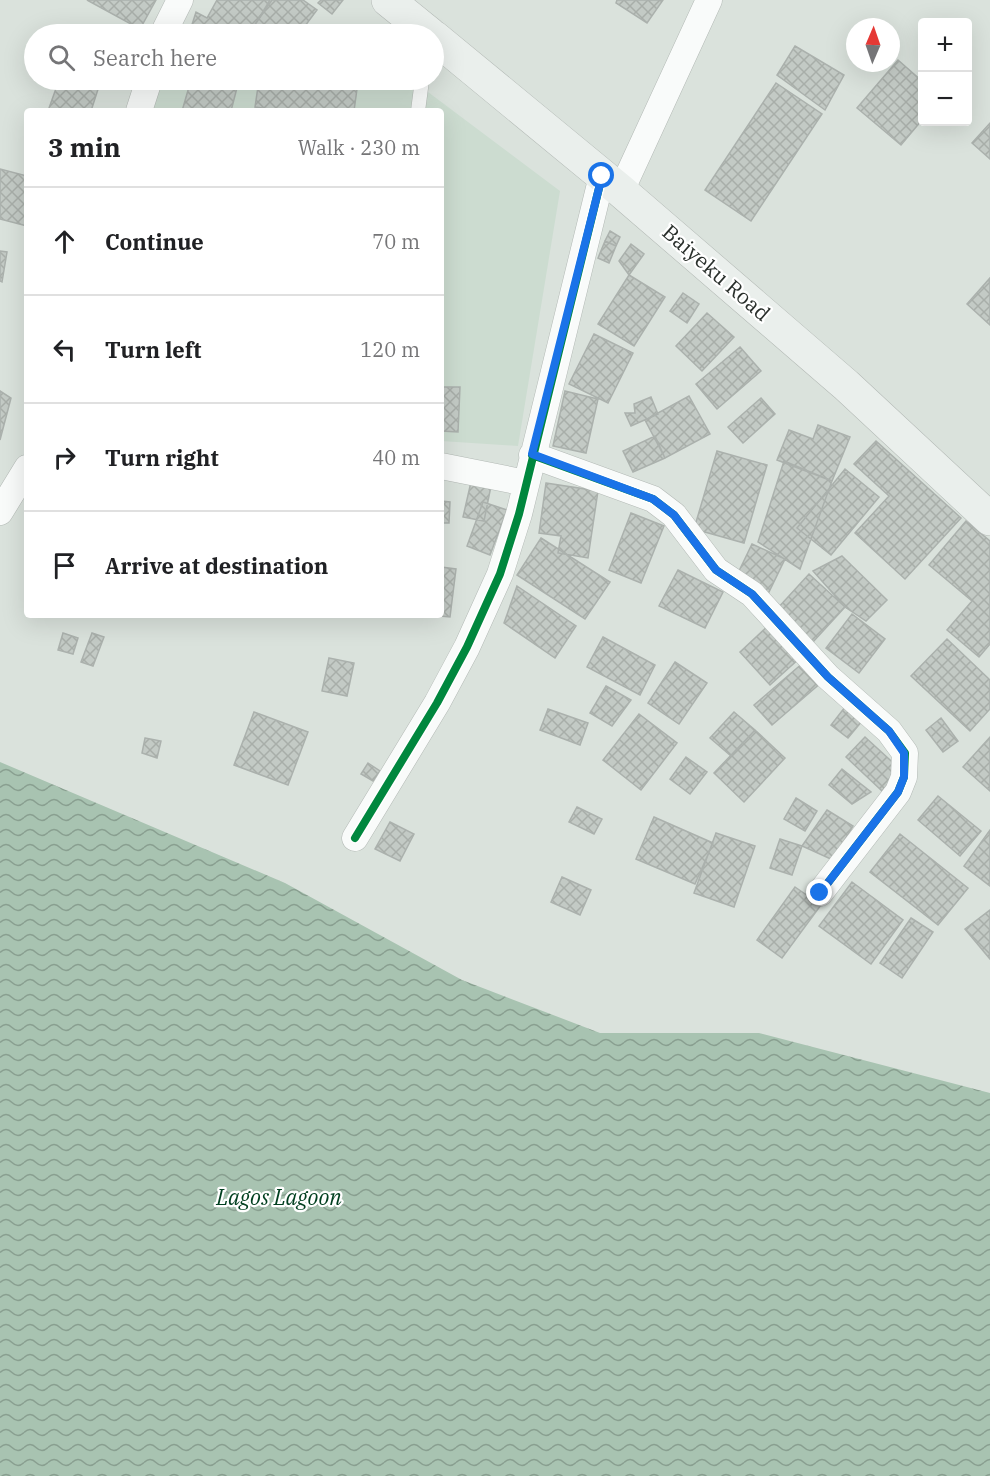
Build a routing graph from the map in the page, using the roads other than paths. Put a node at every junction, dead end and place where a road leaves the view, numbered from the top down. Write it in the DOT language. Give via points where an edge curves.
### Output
graph roads {
  1 [pos="180,0"];
  2 [pos="388,0"];
  3 [pos="709,0"];
  4 [pos="168,24"];
  5 [pos="414,24"];
  6 [pos="444,51"];
  7 [pos="145,90"];
  8 [pos="421,90"];
  9 [pos="140,108"];
  10 [pos="418,108"];
  11 [pos="611,183"];
  12 [pos="532,454"];
  13 [pos="444,467"];
  14 [pos="24,473"];
  15 [pos="526,483"];
  16 [pos="0,512"];
  17 [pos="990,519"];
  18 [pos="355,838"];
  19 [pos="820,893"];
  1 -- 4 [label="street"];
  2 -- 5 [label="main road, Baiyeku Road"];
  3 -- 11 [label="street"];
  6 -- 11 [label="main road, Baiyeku Road"];
  7 -- 9 [label="street"];
  8 -- 10 [label="lane"];
  11 -- 12 [label="street"];
  11 -- 17 [label="main road, Baiyeku Road" via="846,385"];
  12 -- 15 [label="street"];
  12 -- 19 [label="street" via="653,499 674,515 716,570 769,610 828,677 889,731 904,753 904,777 898,792"];
  13 -- 15 [label="street"];
  14 -- 16 [label="street"];
  15 -- 18 [label="street" via="500,574 467,647"];
}
